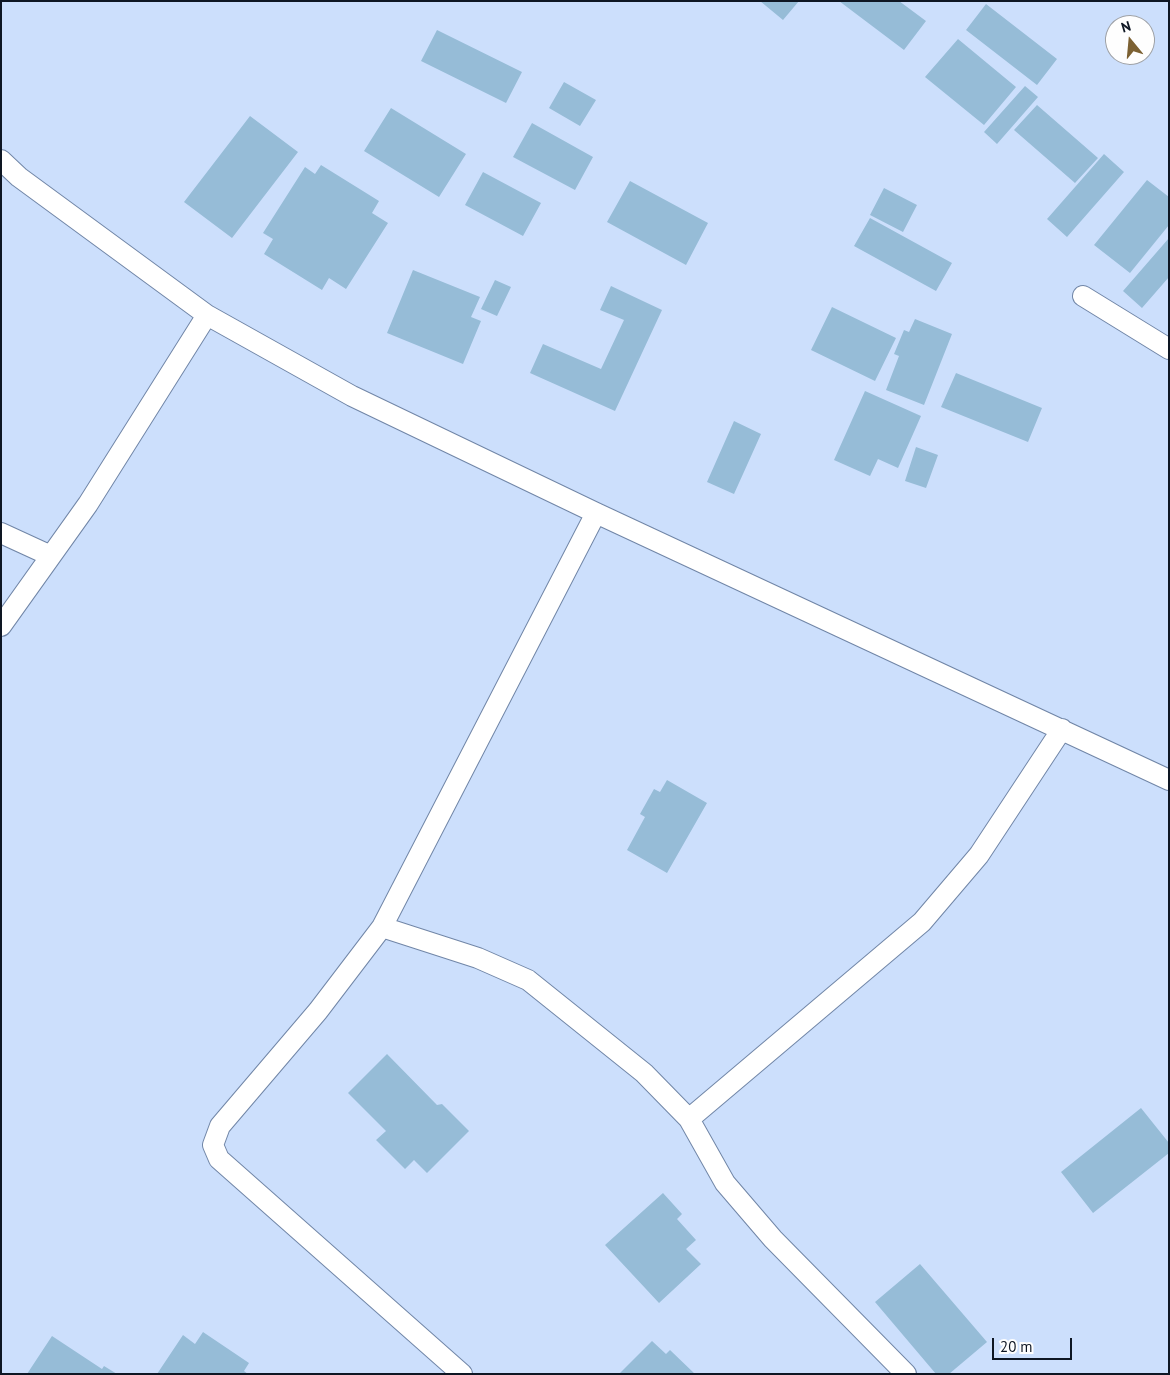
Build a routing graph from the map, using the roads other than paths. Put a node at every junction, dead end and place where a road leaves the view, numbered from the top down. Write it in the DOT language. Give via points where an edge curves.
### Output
graph roads {
  1 [pos="1,160"];
  2 [pos="1083,296"];
  3 [pos="207,315"];
  4 [pos="1169,349"];
  5 [pos="596,513"];
  6 [pos="1,533"];
  7 [pos="51,556"];
  8 [pos="1,626"];
  9 [pos="1062,730"];
  10 [pos="1169,780"];
  11 [pos="382,927"];
  12 [pos="690,1119"];
  13 [pos="462,1374"];
  14 [pos="906,1374"];
  1 -- 3 [label="street" via="19,177"];
  2 -- 4 [label="street"];
  3 -- 5 [label="street" via="352,396"];
  3 -- 7 [label="street" via="88,504"];
  5 -- 9 [label="street"];
  5 -- 11 [label="street"];
  6 -- 7 [label="street"];
  7 -- 8 [label="street"];
  9 -- 10 [label="street"];
  9 -- 12 [label="street" via="979,855 922,922"];
  11 -- 12 [label="street" via="478,958 528,980 644,1073"];
  11 -- 13 [label="street" via="318,1011 220,1126 213,1145 219,1159"];
  12 -- 14 [label="street" via="725,1183 772,1239"];
}
